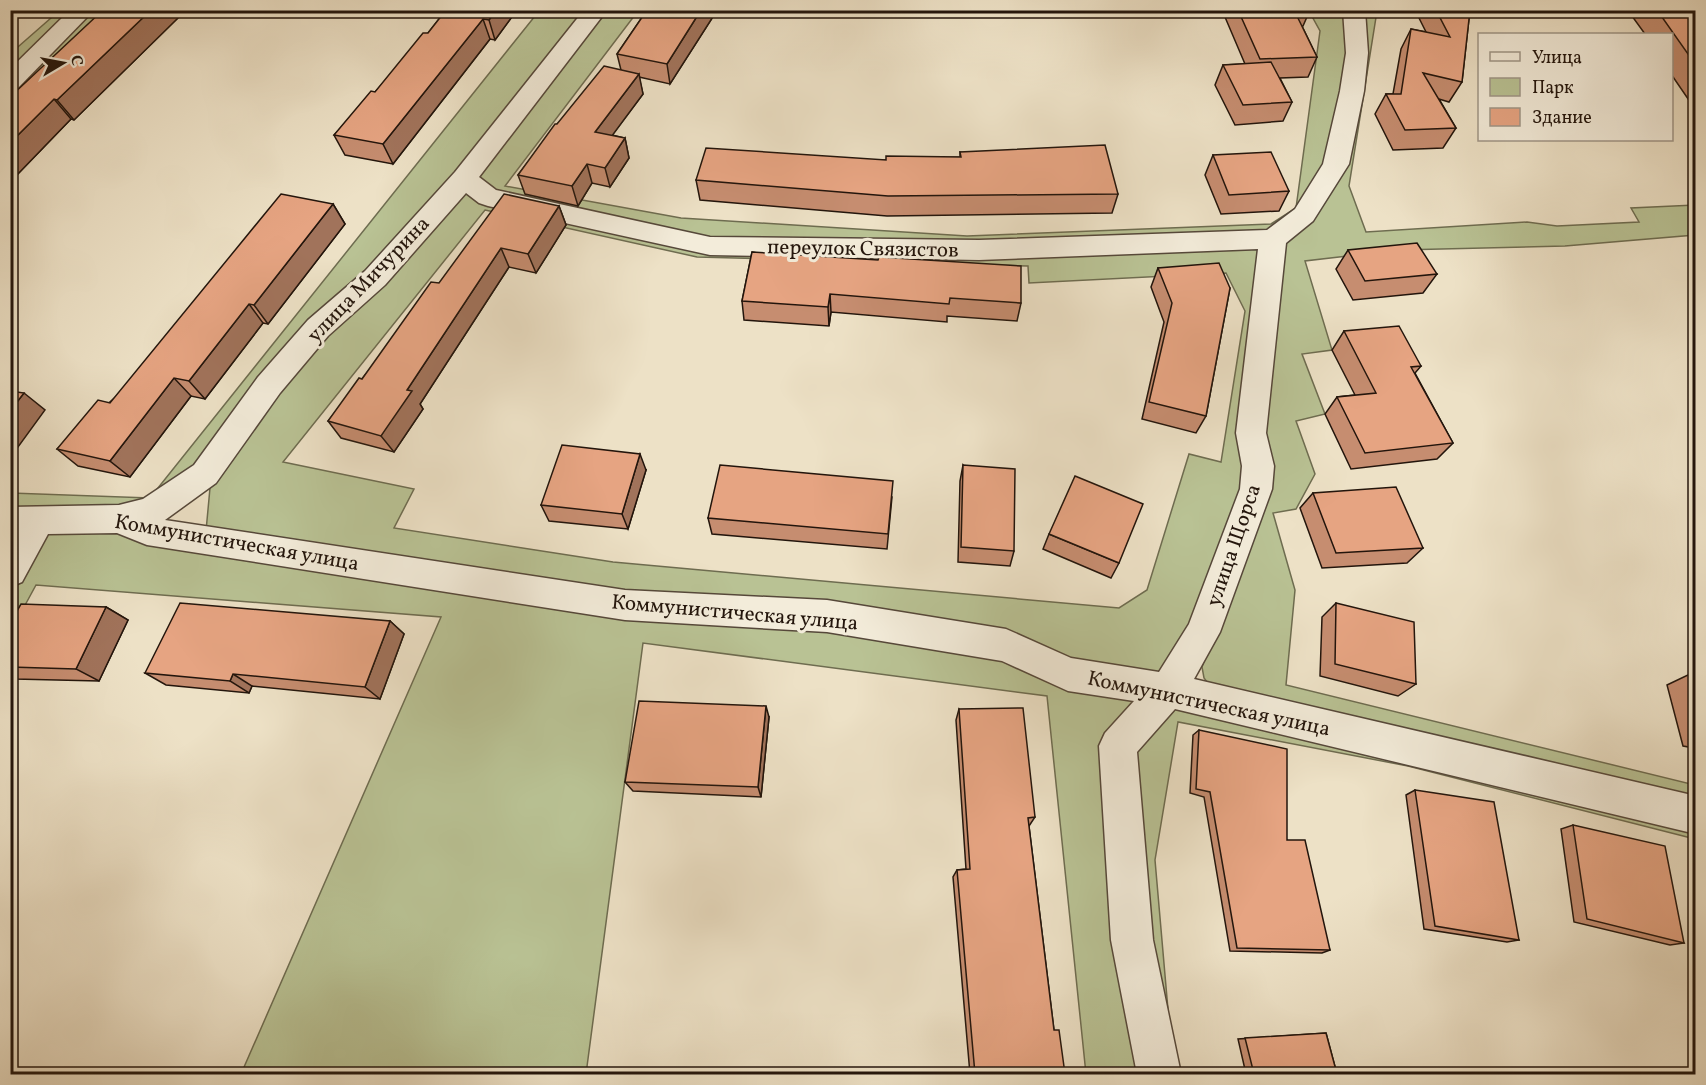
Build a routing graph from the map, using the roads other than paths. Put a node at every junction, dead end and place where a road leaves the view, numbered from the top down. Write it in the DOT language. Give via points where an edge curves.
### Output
graph roads {
  1 [pos="83,10"];
  2 [pos="596,10"];
  3 [pos="1354,10"];
  4 [pos="10,83"];
  5 [pos="464,178"];
  6 [pos="1274,239"];
  7 [pos="205,474"];
  8 [pos="119,519"];
  9 [pos="25,520"];
  10 [pos="195,537"];
  11 [pos="10,572"];
  12 [pos="1168,690"];
  13 [pos="1695,815"];
  14 [pos="1159,1074"];
  1 -- 4 [label="street"];
  2 -- 5 [label="street, улица Мичурина"];
  3 -- 6 [label="street" via="1357,53 1336,164 1304,215"];
  5 -- 6 [label="street, переулок Связистов" via="488,197 710,246 979,250"];
  5 -- 7 [label="street, улица Мичурина" via="375,278 318,328 269,385"];
  6 -- 12 [label="street, улица Щорса" via="1251,434 1258,466 1256,489 1203,632"];
  7 -- 8 [label="street, улица Мичурина" via="152,510"];
  7 -- 10 [label="street" via="197,494"];
  8 -- 9 [label="street, Коммунистическая улица"];
  8 -- 10 [label="street, Коммунистическая улица" via="147,531"];
  9 -- 11 [label="street"];
  10 -- 12 [label="street, Коммунистическая улица" via="625,605 827,616 1006,645 1068,674"];
  12 -- 13 [label="street, Коммунистическая улица"];
  12 -- 14 [label="street, улица Щорса" via="1118,746 1132,940"];
}
